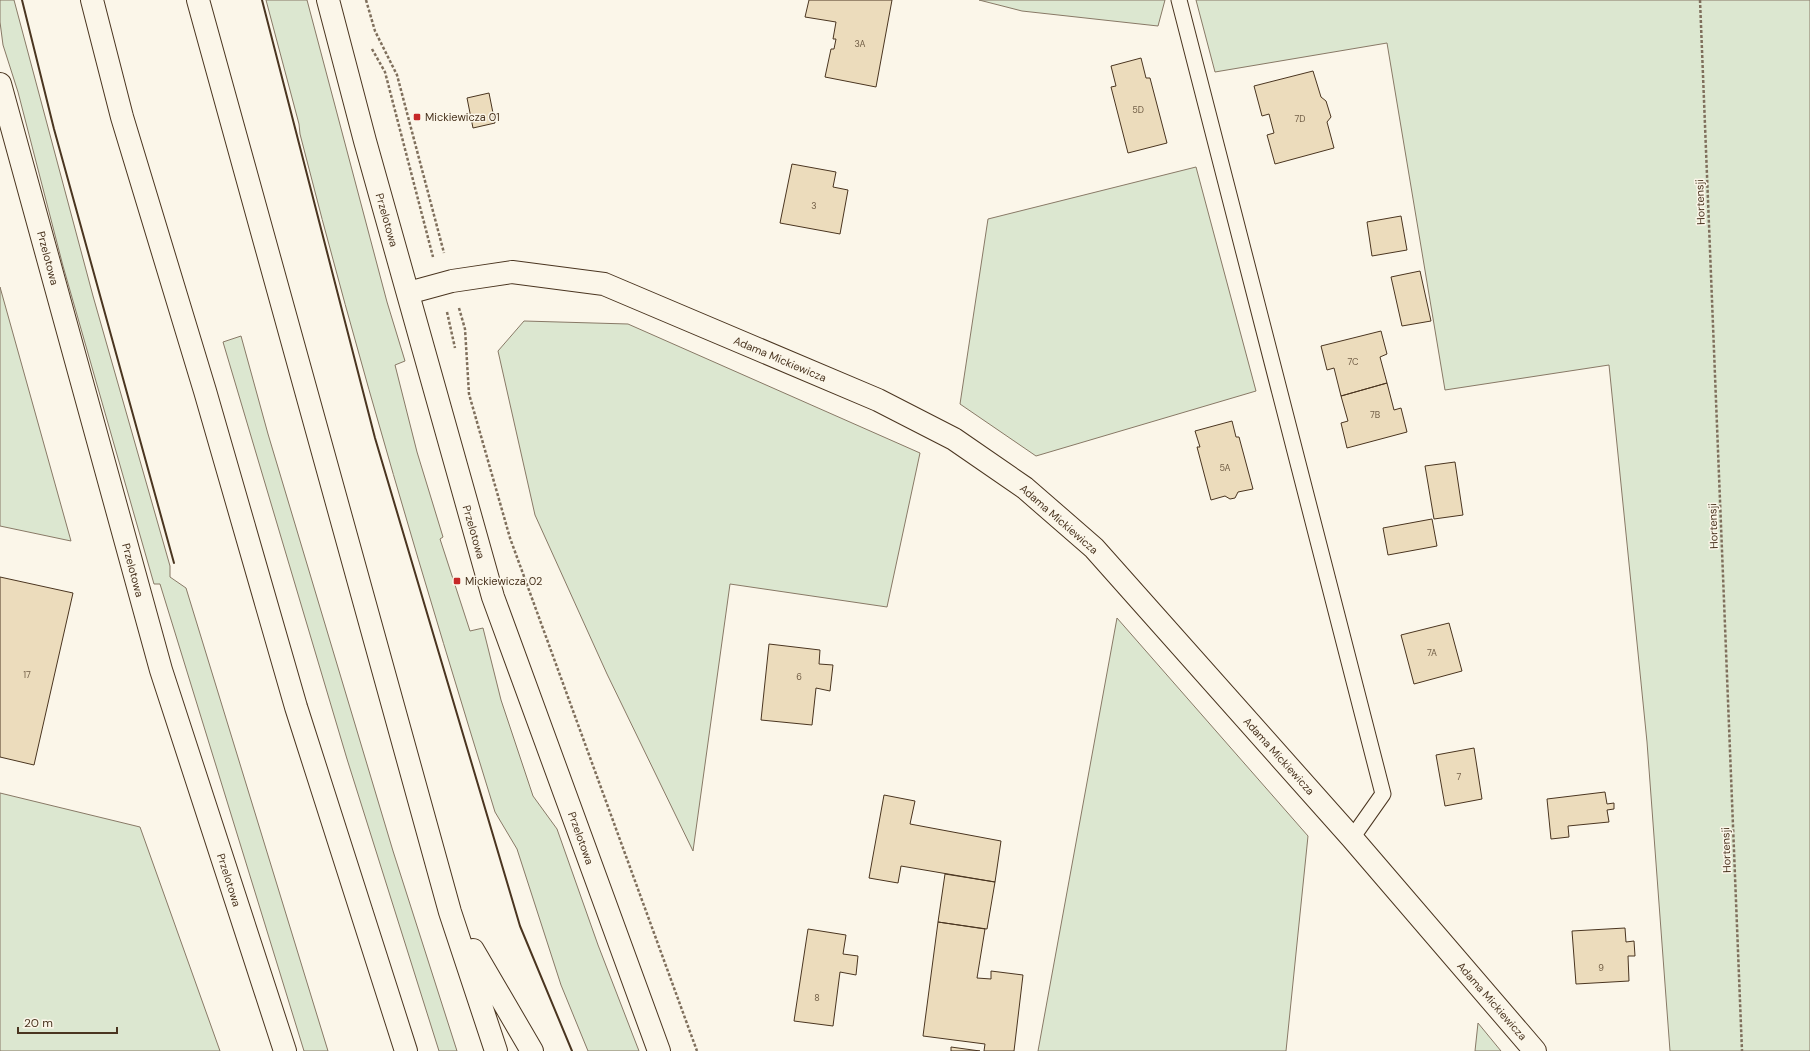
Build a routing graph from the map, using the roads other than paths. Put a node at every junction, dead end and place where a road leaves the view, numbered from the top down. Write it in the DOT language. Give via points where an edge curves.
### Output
graph roads {
  1 [pos="92,0"];
  2 [pos="198,0"];
  3 [pos="328,0"];
  4 [pos="1179,0"];
  5 [pos="0,84"];
  6 [pos="408,293"];
  7 [pos="1352,838"];
  8 [pos="450,912"];
  9 [pos="285,1051"];
  10 [pos="406,1051"];
  11 [pos="496,1051"];
  12 [pos="532,1051"];
  13 [pos="659,1051"];
  14 [pos="1536,1051"];
  1 -- 10 [label="main road" via="122,117 205,391 296,708"];
  2 -- 8 [label="main road"];
  3 -- 6 [label="main road, Przelotowa"];
  4 -- 7 [label="lane" via="1383,794"];
  5 -- 9 [label="main road, Przelotowa" via="161,670"];
  6 -- 7 [label="main road, Adama Mickiewicza" via="446,283 512,272 604,284 878,400 954,439 1025,488 1094,548"];
  6 -- 13 [label="main road, Przelotowa" via="493,597"];
  7 -- 14 [label="main road, Adama Mickiewicza"];
  8 -- 11 [label="main road"];
  8 -- 12 [label="main road"];
}
